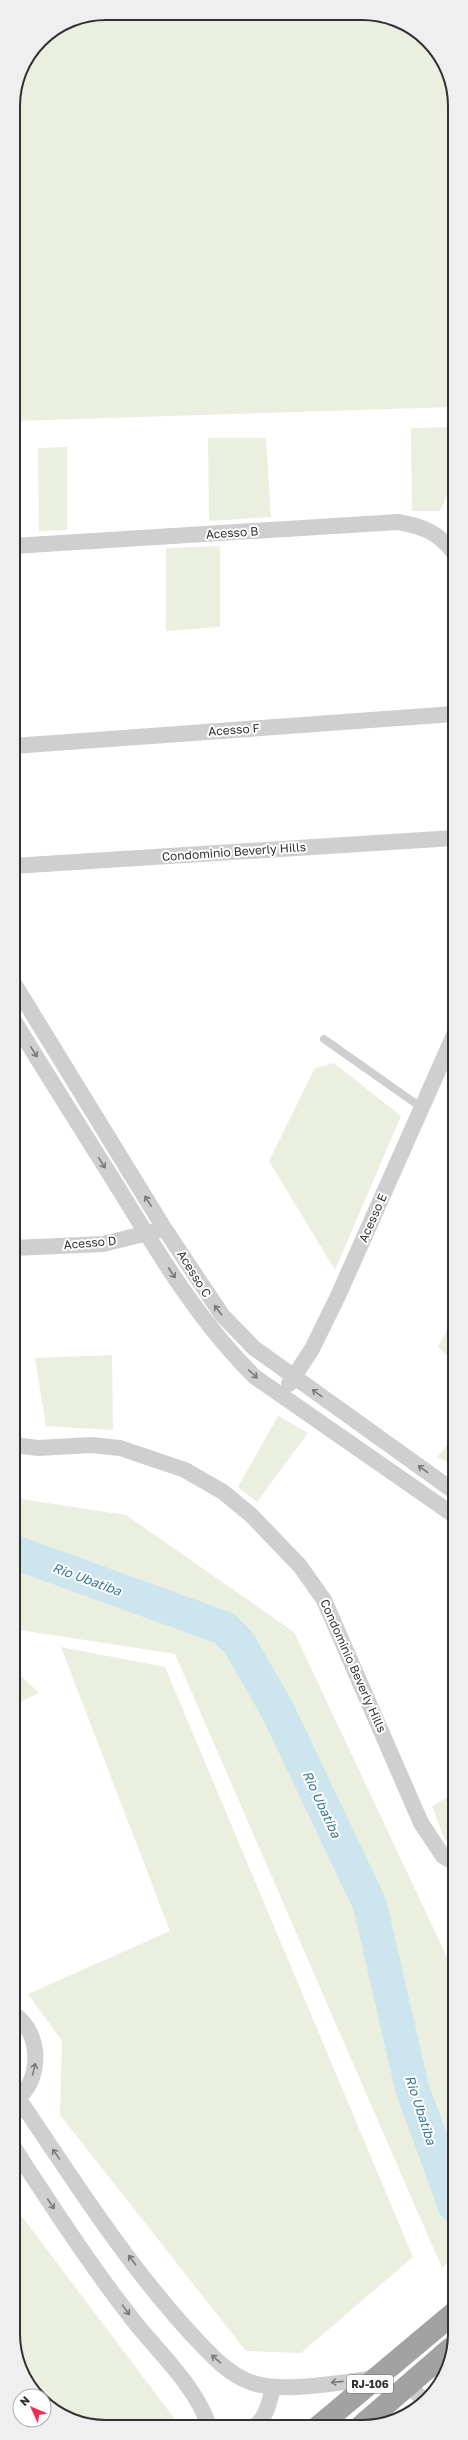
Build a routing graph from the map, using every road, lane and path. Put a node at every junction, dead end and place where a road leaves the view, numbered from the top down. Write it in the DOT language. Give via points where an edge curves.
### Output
graph roads {
  1 [pos="448,545"];
  2 [pos="20,546"];
  3 [pos="448,714"];
  4 [pos="20,745"];
  5 [pos="448,838"];
  6 [pos="20,866"];
  7 [pos="20,993"];
  8 [pos="20,1030"];
  9 [pos="324,1039"];
  10 [pos="448,1049"];
  11 [pos="422,1108"];
  12 [pos="164,1228"];
  13 [pos="147,1235"];
  14 [pos="20,1248"];
  15 [pos="295,1377"];
  16 [pos="280,1394"];
  17 [pos="20,1446"];
  18 [pos="448,1487"];
  19 [pos="448,1511"];
  20 [pos="448,1859"];
  21 [pos="20,2018"];
  22 [pos="20,2095"];
  23 [pos="20,2106"];
  24 [pos="20,2157"];
  25 [pos="448,2318"];
  26 [pos="446,2353"];
  27 [pos="376,2378"];
  28 [pos="409,2386"];
  29 [pos="273,2388"];
  30 [pos="421,2397"];
  31 [pos="369,2419"];
  32 [pos="206,2420"];
  33 [pos="261,2420"];
  34 [pos="326,2420"];
  1 -- 2 [label="street, Acesso B" via="426,528 398,522"];
  3 -- 4 [label="street, Acesso F"];
  5 -- 6 [label="street, Condominio Beverly Hills"];
  12 -- 7 [label="street, Acesso C, one-way"];
  8 -- 13 [label="street, Acesso C, one-way"];
  9 -- 11 [label="lane"];
  10 -- 11 [label="street, Acesso E"];
  11 -- 15 [label="street, Acesso E" via="338,1296"];
  12 -- 13 [label="street, Acesso D"];
  15 -- 12 [label="street, Acesso C, one-way" via="254,1348 222,1315"];
  13 -- 14 [label="street, Acesso D" via="103,1244"];
  13 -- 16 [label="street, Acesso C, one-way" via="216,1335 255,1377"];
  15 -- 16 [label="street, Acesso E"];
  18 -- 15 [label="street, Acesso C, one-way"];
  16 -- 19 [label="street, Acesso C"];
  17 -- 20 [label="street, Condominio Beverly Hills" via="38,1448 91,1445 120,1448 185,1470 223,1492 251,1515 300,1566 324,1600 421,1823 443,1856"];
  22 -- 21 [label="street, one-way" via="29,2084 35,2067 36,2050 30,2032"];
  29 -- 23 [label="street, one-way" via="250,2382 232,2372 172,2313"];
  24 -- 32 [label="street, one-way" via="72,2236 133,2320 186,2384"];
  25 -- 27 [label="highway, RJ-106"];
  26 -- 28 [label="highway, RJ-106"];
  27 -- 29 [label="street, one-way"];
  27 -- 34 [label="highway, RJ-106"];
  28 -- 30 [label="street"];
  28 -- 31 [label="highway, RJ-106"];
  29 -- 33 [label="street"];
}
